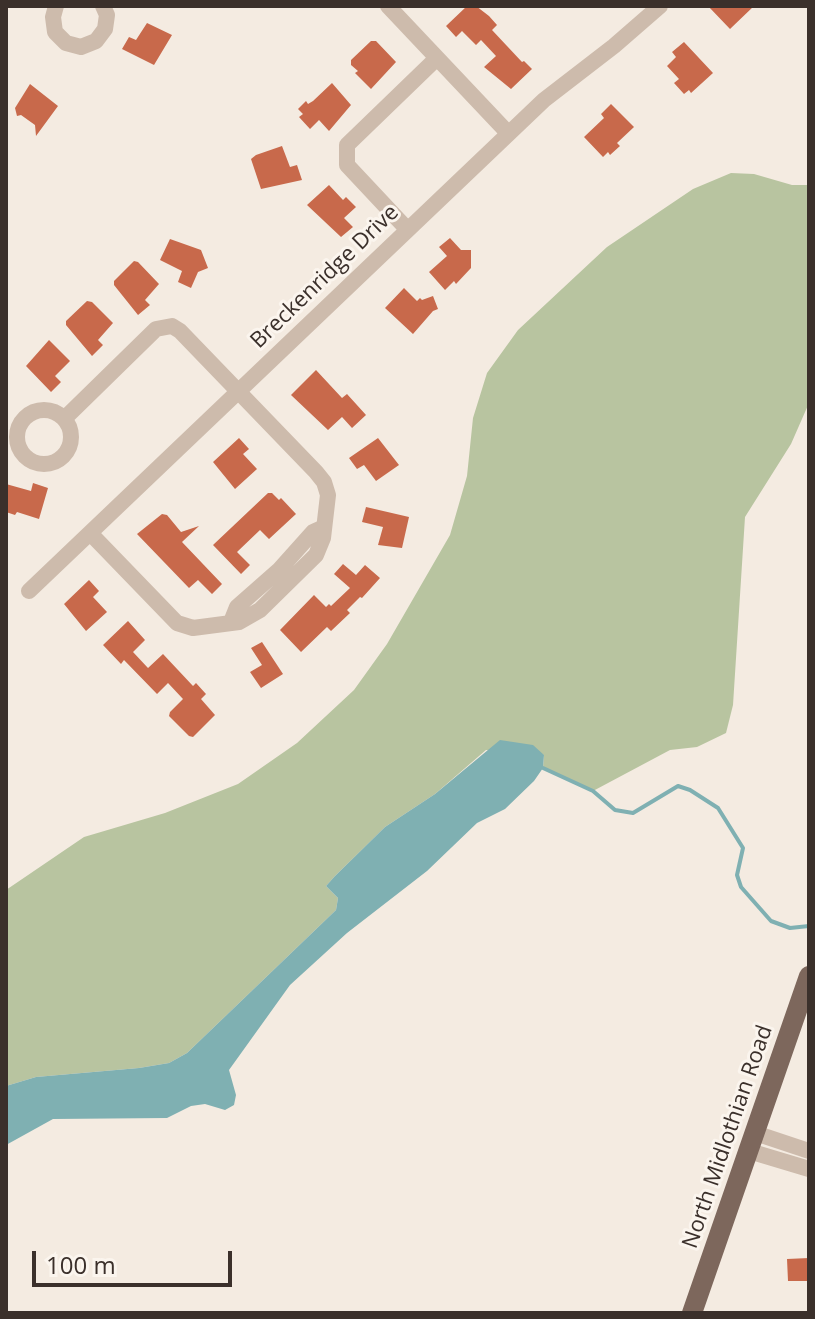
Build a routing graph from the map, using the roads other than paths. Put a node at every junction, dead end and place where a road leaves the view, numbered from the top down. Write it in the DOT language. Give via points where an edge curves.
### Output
graph roads {
  1 [pos="56,6"];
  2 [pos="103,6"];
  3 [pos="388,6"];
  4 [pos="660,6"];
  5 [pos="437,58"];
  6 [pos="508,133"];
  7 [pos="407,229"];
  8 [pos="237,391"];
  9 [pos="64,419"];
  10 [pos="90,533"];
  11 [pos="29,591"];
  12 [pos="809,976"];
  13 [pos="752,1142"];
  14 [pos="809,1151"];
  15 [pos="809,1169"];
  16 [pos="692,1313"];
  1 -- 2 [label="street" via="55,32 66,43 81,47 96,41 105,29"];
  3 -- 5 [label="street"];
  4 -- 6 [label="street, Breckenridge Drive"];
  5 -- 6 [label="street"];
  5 -- 7 [label="street" via="347,148 347,165"];
  6 -- 7 [label="street, Breckenridge Drive"];
  7 -- 8 [label="street, Breckenridge Drive"];
  8 -- 9 [label="street" via="180,331 167,325 156,329"];
  8 -- 10 [label="street, Breckenridge Drive"];
  8 -- 10 [label="street" via="324,482 328,495 322,545 292,580 246,620 193,628 177,623"];
  10 -- 11 [label="street, Breckenridge Drive"];
  12 -- 13 [label="main road, North Midlothian Road"];
  13 -- 14 [label="street"];
  13 -- 15 [label="street"];
  13 -- 16 [label="main road, North Midlothian Road"];
}
